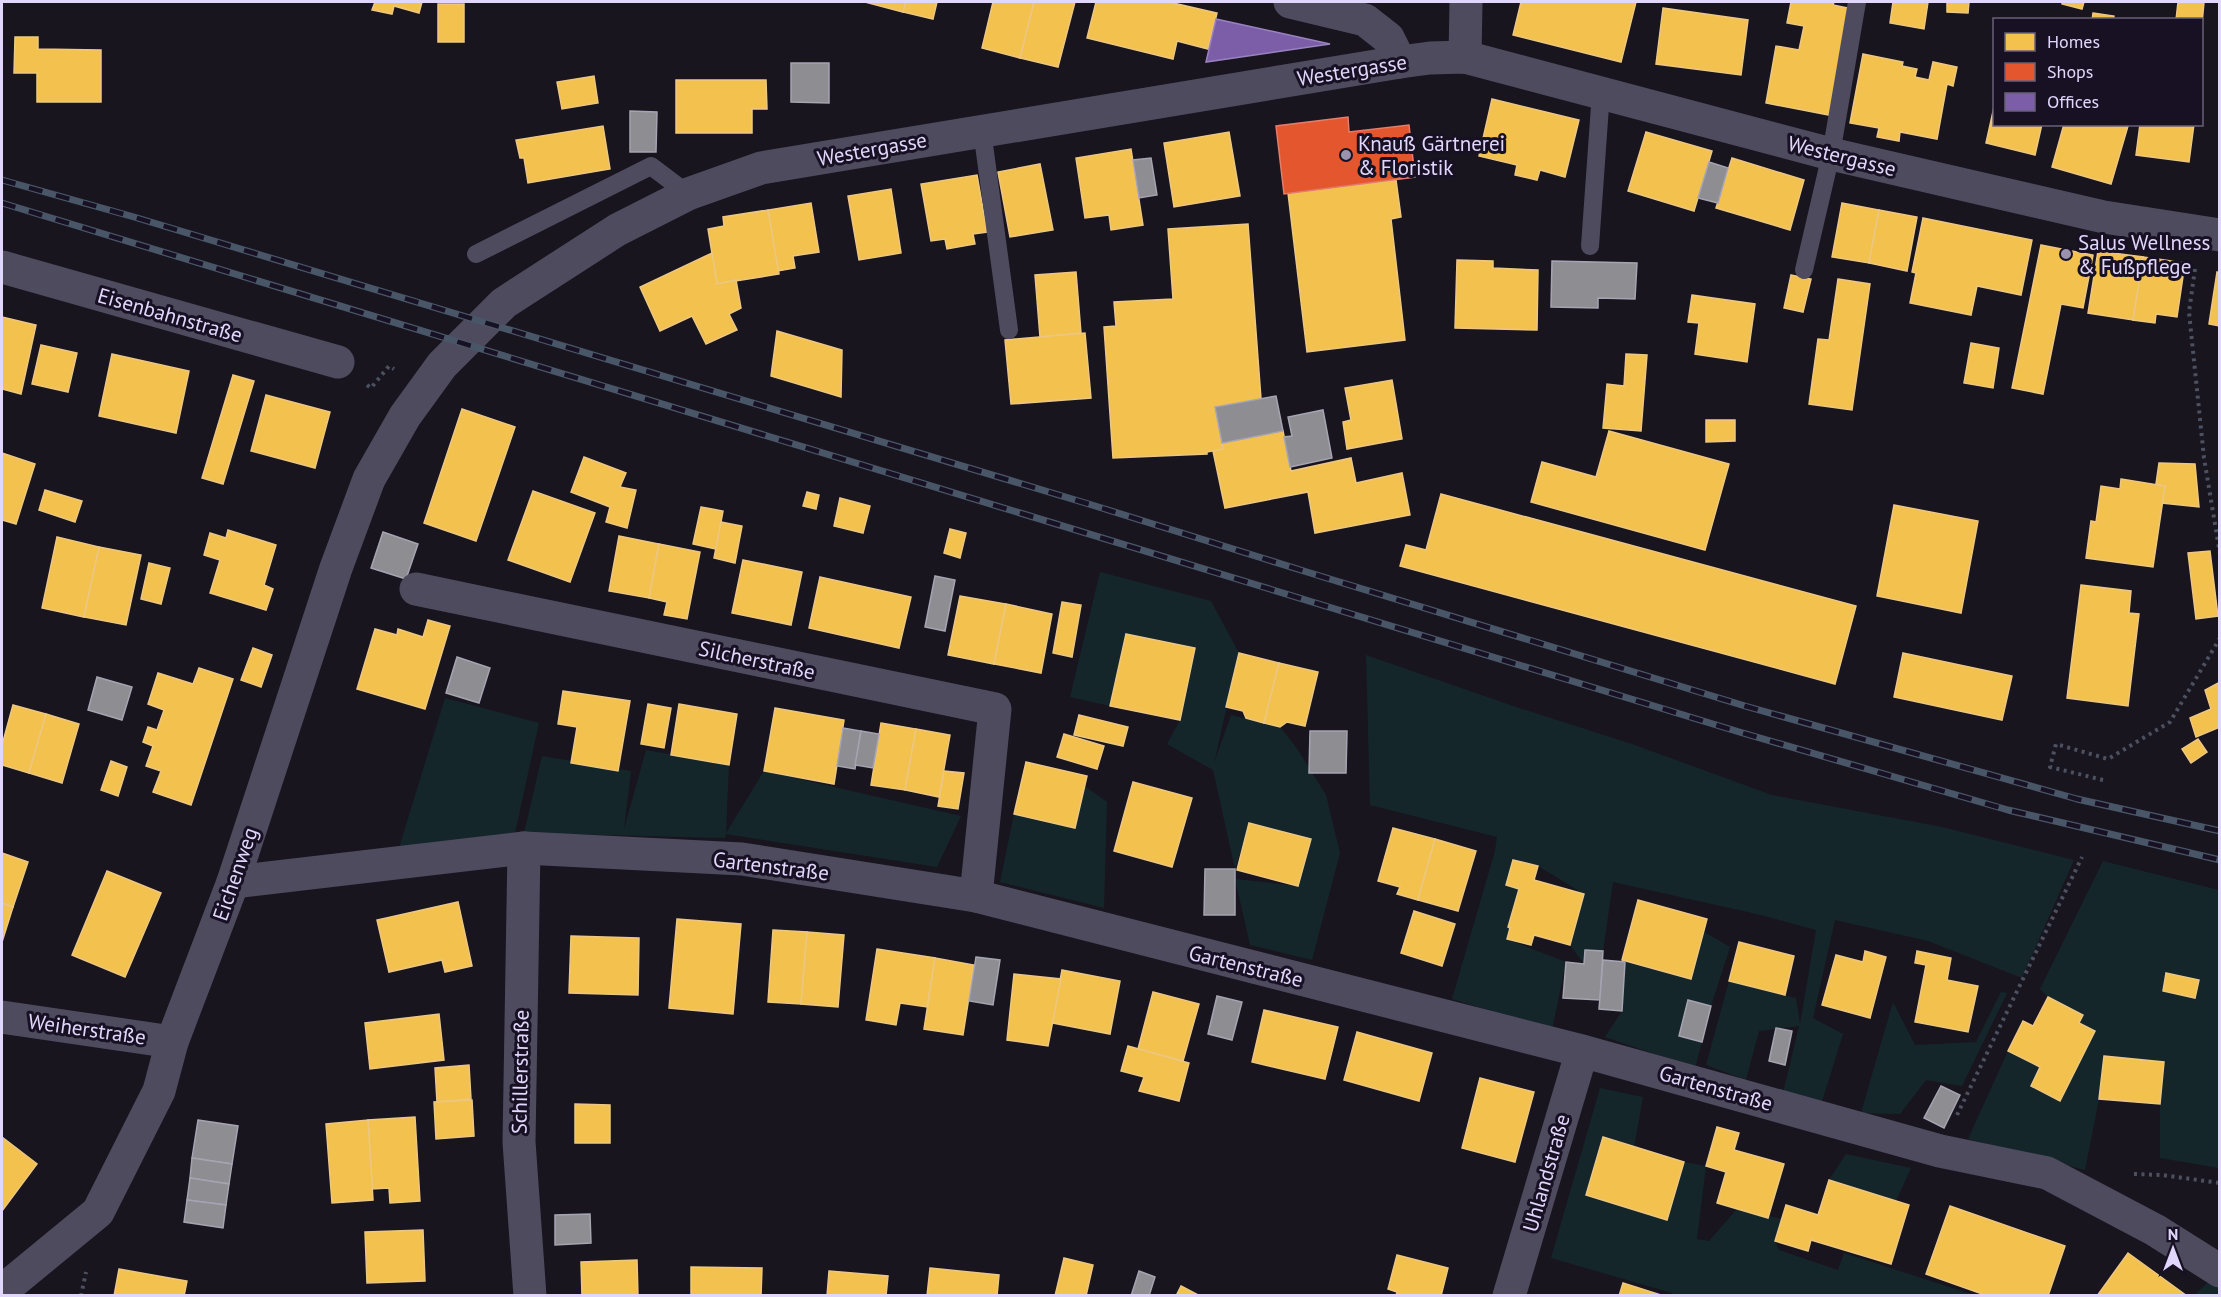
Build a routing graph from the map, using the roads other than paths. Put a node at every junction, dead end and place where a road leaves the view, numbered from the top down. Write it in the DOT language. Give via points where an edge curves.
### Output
graph roads {
  1 [pos="1290,2"];
  2 [pos="1466,2"];
  3 [pos="1857,2"];
  4 [pos="1465,57"];
  5 [pos="1400,62"];
  6 [pos="1601,92"];
  7 [pos="982,130"];
  8 [pos="1831,154"];
  9 [pos="688,194"];
  10 [pos="2210,234"];
  11 [pos="1590,246"];
  12 [pos="476,254"];
  13 [pos="2,267"];
  14 [pos="1804,270"];
  15 [pos="504,303"];
  16 [pos="1009,330"];
  17 [pos="338,362"];
  18 [pos="416,590"];
  19 [pos="524,848"];
  20 [pos="233,882"];
  21 [pos="976,896"];
  22 [pos="2,1017"];
  23 [pos="172,1042"];
  24 [pos="1582,1050"];
  25 [pos="2220,1271"];
  26 [pos="2,1291"];
  27 [pos="530,1296"];
  28 [pos="1509,1296"];
  1 -- 5 [label="street" via="1365,20 1388,38"];
  2 -- 4 [label="street"];
  3 -- 8 [label="lane"];
  4 -- 5 [label="street, Westergasse"];
  4 -- 6 [label="street, Westergasse"];
  5 -- 7 [label="street, Westergasse"];
  6 -- 8 [label="street, Westergasse"];
  6 -- 11 [label="lane"];
  7 -- 9 [label="street, Westergasse" via="761,168"];
  7 -- 16 [label="lane"];
  8 -- 10 [label="street, Westergasse" via="2104,217"];
  8 -- 14 [label="lane"];
  9 -- 12 [label="lane" via="651,166"];
  9 -- 15 [label="street, Westergasse" via="617,230"];
  13 -- 17 [label="street, Eisenbahnstraße"];
  15 -- 20 [label="street, Eichenweg" via="442,365 405,416 369,479"];
  18 -- 21 [label="street, Silcherstraße" via="995,709"];
  19 -- 20 [label="street, Gartenstraße"];
  19 -- 21 [label="street, Gartenstraße" via="742,859"];
  19 -- 27 [label="street, Schillerstraße" via="519,1142"];
  20 -- 23 [label="street, Eichenweg"];
  21 -- 24 [label="street, Gartenstraße"];
  22 -- 23 [label="street, Weiherstraße"];
  23 -- 26 [label="street, Eichenweg" via="159,1091 98,1212"];
  24 -- 25 [label="street, Gartenstraße" via="1940,1151 2048,1173 2155,1230"];
  24 -- 28 [label="street, Uhlandstraße"];
}
